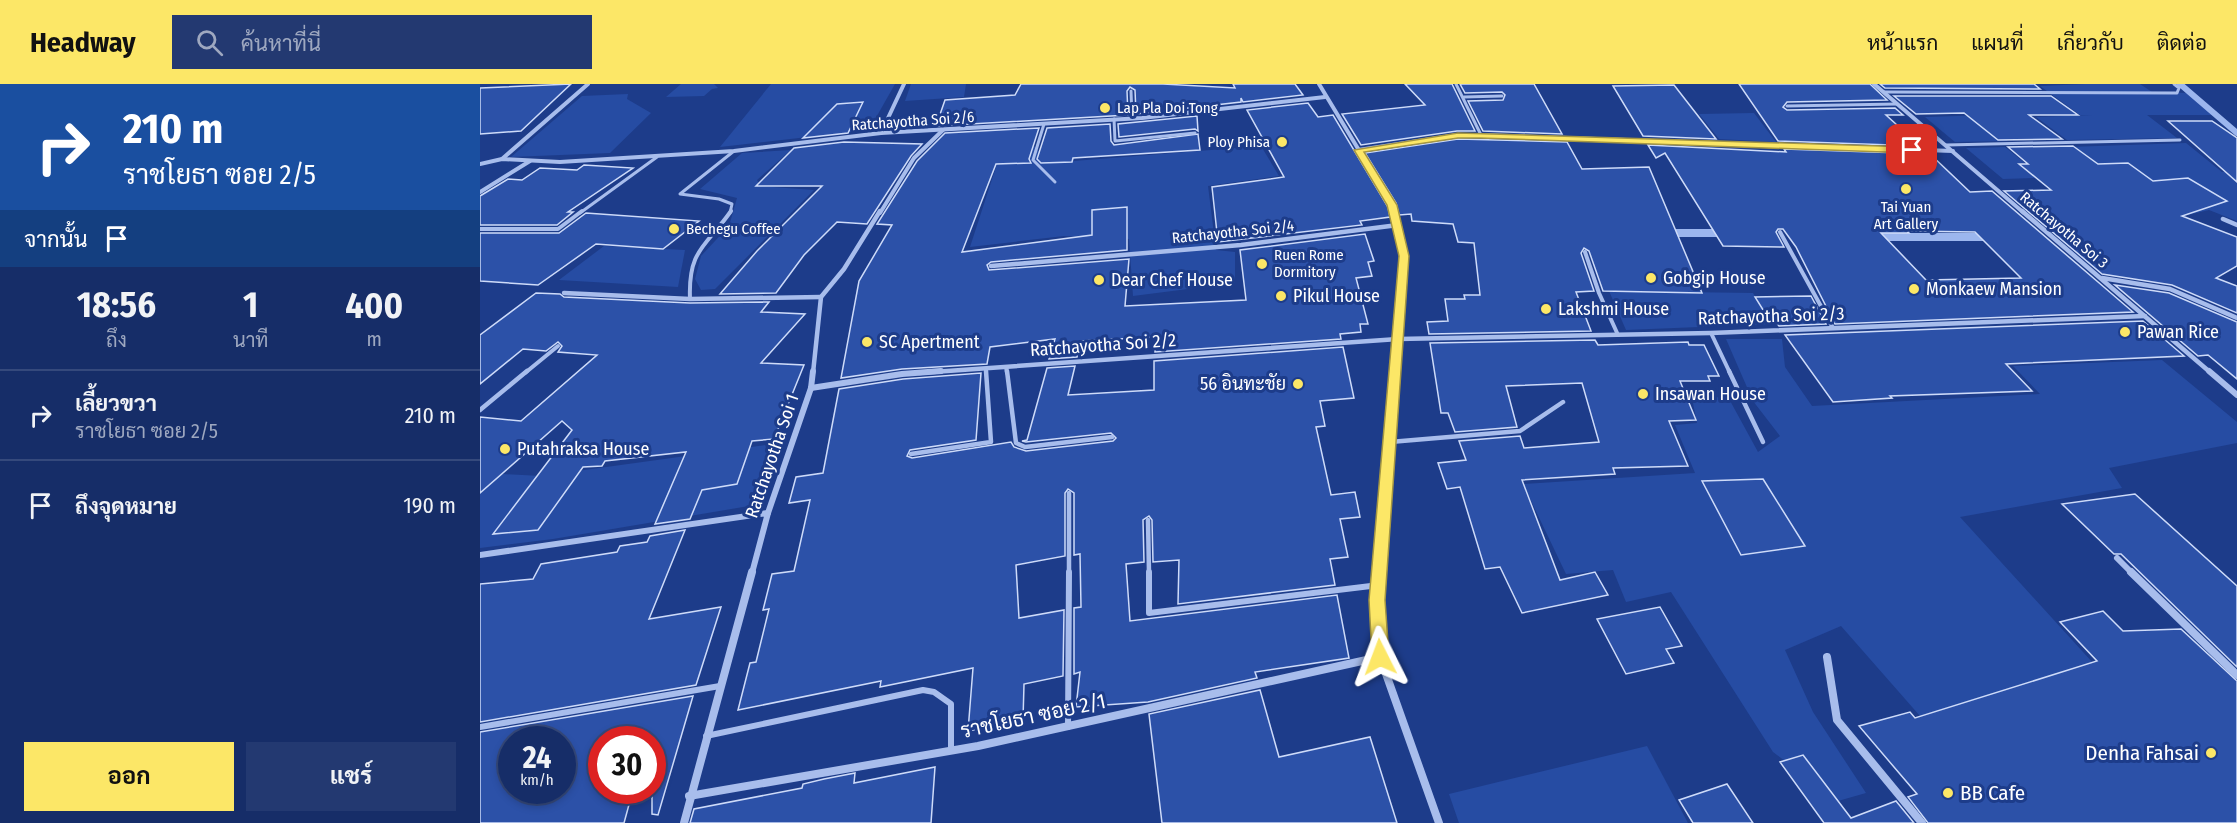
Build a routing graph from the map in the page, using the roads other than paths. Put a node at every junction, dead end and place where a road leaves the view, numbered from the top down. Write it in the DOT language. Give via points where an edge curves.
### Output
graph roads {
  1 [pos="588,84"];
  2 [pos="904,84"];
  3 [pos="1318,84"];
  4 [pos="1456,84"];
  5 [pos="1874,84"];
  6 [pos="2174,84"];
  7 [pos="1131,91"];
  8 [pos="1884,92"];
  9 [pos="1502,96"];
  10 [pos="1325,97"];
  11 [pos="1464,97"];
  12 [pos="1897,104"];
  13 [pos="1787,106"];
  14 [pos="1132,118"];
  15 [pos="1114,119"];
  16 [pos="1044,124"];
  17 [pos="944,130"];
  18 [pos="1195,133"];
  19 [pos="881,134"];
  20 [pos="1480,135"];
  21 [pos="2180,140"];
  22 [pos="1946,145"];
  23 [pos="1358,150"];
  24 [pos="734,151"];
  25 [pos="1953,151"];
  26 [pos="657,157"];
  27 [pos="502,159"];
  28 [pos="530,161"];
  29 [pos="480,164"];
  30 [pos="1055,182"];
  31 [pos="480,192"];
  32 [pos="2223,219"];
  33 [pos="1398,225"];
  34 [pos="2237,225"];
  35 [pos="480,229"];
  36 [pos="1780,232"];
  37 [pos="1585,252"];
  38 [pos="991,266"];
  39 [pos="2102,278"];
  40 [pos="564,293"];
  41 [pos="821,297"];
  42 [pos="690,299"];
  43 [pos="2145,316"];
  44 [pos="2237,318"];
  45 [pos="1833,328"];
  46 [pos="1711,333"];
  47 [pos="1618,335"];
  48 [pos="1398,339"];
  49 [pos="558,346"];
  50 [pos="1006,367"];
  51 [pos="986,369"];
  52 [pos="811,388"];
  53 [pos="2237,395"];
  54 [pos="1563,402"];
  55 [pos="480,410"];
  56 [pos="1112,437"];
  57 [pos="1390,442"];
  58 [pos="1763,442"];
  59 [pos="911,454"];
  60 [pos="1069,493"];
  61 [pos="768,513"];
  62 [pos="1148,520"];
  63 [pos="480,555"];
  64 [pos="2117,558"];
  65 [pos="1379,585"];
  66 [pos="1380,657"];
  67 [pos="1827,657"];
  68 [pos="2237,675"];
  69 [pos="720,686"];
  70 [pos="480,727"];
  71 [pos="1068,728"];
  72 [pos="706,736"];
  73 [pos="951,751"];
  74 [pos="689,796"];
  75 [pos="684,823"];
  76 [pos="1439,823"];
  77 [pos="1922,823"];
  1 -- 27 [label="street"];
  2 -- 19 [label="street"];
  3 -- 10 [label="street"];
  4 -- 11 [label="lane"];
  5 -- 8 [label="street, Ratchayotha Soi 3"];
  6 -- 8 [label="lane" via="2179,88 2177,93"];
  7 -- 14 [label="lane"];
  8 -- 12 [label="street, Ratchayotha Soi 3"];
  9 -- 11 [label="lane"];
  10 -- 14 [label="street, Ratchayotha Soi 2/6"];
  10 -- 23 [label="street"];
  11 -- 20 [label="lane"];
  12 -- 13 [label="lane"];
  12 -- 22 [label="street, Ratchayotha Soi 3"];
  14 -- 15 [label="street, Ratchayotha Soi 2/6"];
  15 -- 16 [label="street, Ratchayotha Soi 2/6"];
  15 -- 18 [label="lane" via="1115,141"];
  16 -- 17 [label="street, Ratchayotha Soi 2/6"];
  16 -- 30 [label="lane" via="1033,160"];
  17 -- 19 [label="street, Ratchayotha Soi 2/6"];
  17 -- 41 [label="street" via="914,159 855,246 844,269"];
  19 -- 24 [label="street, Ratchayotha Soi 2/6"];
  20 -- 23 [label="street"];
  20 -- 25 [label="street"];
  21 -- 22 [label="lane"];
  22 -- 25 [label="street, Ratchayotha Soi 3"];
  23 -- 33 [label="street" via="1392,205"];
  24 -- 26 [label="street, Ratchayotha Soi 2/6"];
  24 -- 42 [label="lane" via="680,194 732,204 731,212 695,252 689,270"];
  25 -- 39 [label="street, Ratchayotha Soi 3"];
  26 -- 28 [label="street, Ratchayotha Soi 2/6"];
  26 -- 35 [label="lane" via="558,229"];
  27 -- 28 [label="street, Ratchayotha Soi 2/6"];
  27 -- 29 [label="street"];
  28 -- 31 [label="street"];
  32 -- 34 [label="street"];
  33 -- 38 [label="street, Ratchayotha Soi 2/4" via="1241,245"];
  33 -- 48 [label="street" via="1404,256"];
  36 -- 45 [label="lane"];
  37 -- 47 [label="lane"];
  39 -- 43 [label="street, Ratchayotha Soi 3"];
  39 -- 44 [label="street" via="2170,289"];
  40 -- 42 [label="street"];
  41 -- 42 [label="street"];
  41 -- 52 [label="street, Ratchayotha Soi 1"];
  43 -- 45 [label="street, Ratchayotha Soi 2/3"];
  43 -- 53 [label="street, Ratchayotha Soi 3"];
  45 -- 46 [label="street, Ratchayotha Soi 2/3"];
  46 -- 47 [label="street, Ratchayotha Soi 2/3"];
  46 -- 58 [label="lane"];
  47 -- 48 [label="street, Ratchayotha Soi 2/3"];
  48 -- 50 [label="street, Ratchayotha Soi 2/2"];
  48 -- 57 [label="street"];
  49 -- 55 [label="lane"];
  50 -- 51 [label="street, Ratchayotha Soi 2/2"];
  50 -- 56 [label="lane" via="1016,443 1025,447"];
  51 -- 52 [label="street, Ratchayotha Soi 2/2" via="902,374"];
  51 -- 59 [label="lane" via="991,442"];
  52 -- 61 [label="street, Ratchayotha Soi 1"];
  54 -- 57 [label="lane" via="1520,431"];
  57 -- 65 [label="street"];
  60 -- 71 [label="lane"];
  61 -- 63 [label="street"];
  61 -- 69 [label="street, Ratchayotha Soi 1"];
  62 -- 65 [label="lane" via="1149,612"];
  64 -- 68 [label="street"];
  65 -- 66 [label="street"];
  66 -- 71 [label="street, ราชโยธา ซอย 2/1"];
  66 -- 76 [label="street"];
  67 -- 77 [label="street" via="1837,720"];
  69 -- 70 [label="lane"];
  69 -- 72 [label="street, Ratchayotha Soi 1"];
  71 -- 73 [label="street, ราชโยธา ซอย 2/1"];
  72 -- 73 [label="lane" via="922,690 934,692 951,704"];
  72 -- 74 [label="street, Ratchayotha Soi 1"];
  73 -- 74 [label="street, ราชโยธา ซอย 2/1"];
  74 -- 75 [label="street, Ratchayotha Soi 1"];
}
